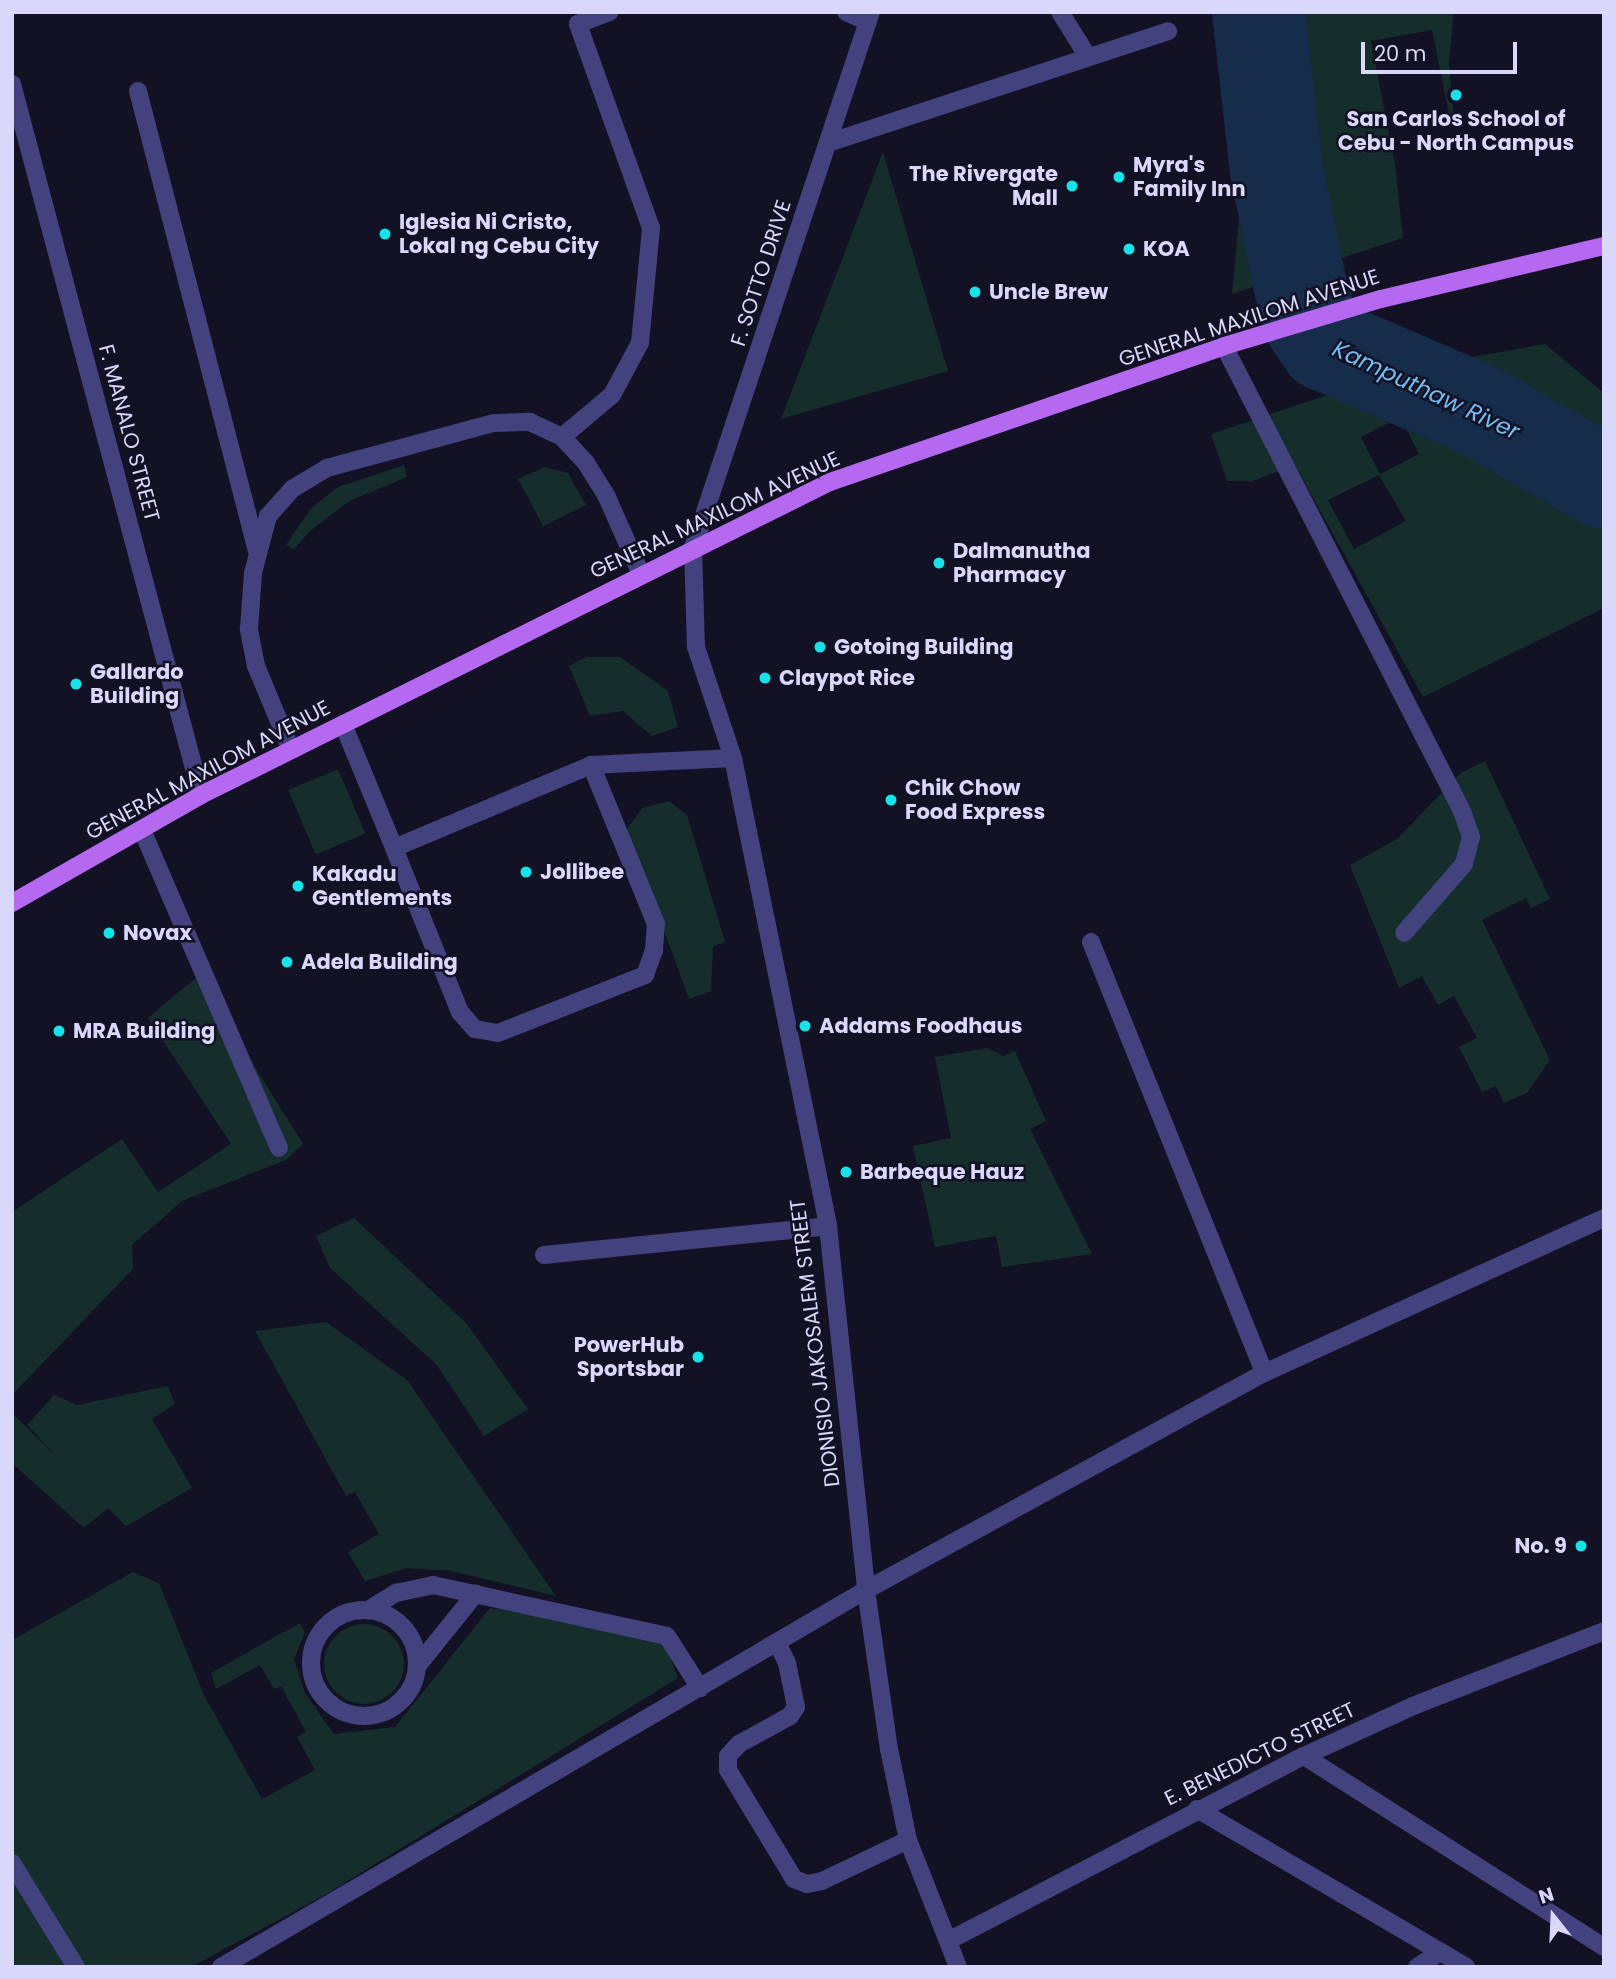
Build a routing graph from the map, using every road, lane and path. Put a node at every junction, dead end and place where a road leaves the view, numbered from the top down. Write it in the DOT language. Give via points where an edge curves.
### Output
graph roads {
  1 [pos="610,12"];
  2 [pos="846,12"];
  3 [pos="1060,12"];
  4 [pos="870,17"];
  5 [pos="1168,30"];
  6 [pos="1088,57"];
  7 [pos="12,83"];
  8 [pos="138,91"];
  9 [pos="828,143"];
  10 [pos="1604,246"];
  11 [pos="1224,346"];
  12 [pos="562,437"];
  13 [pos="693,548"];
  14 [pos="257,550"];
  15 [pos="641,574"];
  16 [pos="343,724"];
  17 [pos="291,751"];
  18 [pos="733,758"];
  19 [pos="591,765"];
  20 [pos="201,795"];
  21 [pos="142,830"];
  22 [pos="394,848"];
  23 [pos="12,903"];
  24 [pos="1404,933"];
  25 [pos="1091,942"];
  26 [pos="279,1148"];
  27 [pos="1604,1218"];
  28 [pos="828,1226"];
  29 [pos="544,1255"];
  30 [pos="1264,1373"];
  31 [pos="866,1590"];
  32 [pos="476,1592"];
  33 [pos="370,1609"];
  34 [pos="1604,1631"];
  35 [pos="776,1643"];
  36 [pos="418,1665"];
  37 [pos="700,1688"];
  38 [pos="1304,1756"];
  39 [pos="1197,1809"];
  40 [pos="908,1840"];
  41 [pos="12,1863"];
  42 [pos="947,1941"];
  43 [pos="1604,1947"];
  44 [pos="1440,1952"];
  45 [pos="76,1967"];
  46 [pos="220,1967"];
  47 [pos="958,1967"];
  48 [pos="1417,1967"];
  49 [pos="1466,1967"];
  1 -- 12 [label="street" via="578,24 651,228 640,343 612,396"];
  2 -- 4 [label="street"];
  3 -- 6 [label="street"];
  4 -- 9 [label="street, F. SOTTO DRIVE"];
  5 -- 6 [label="street"];
  6 -- 9 [label="street"];
  7 -- 20 [label="street, F. MANALO STREET"];
  8 -- 14 [label="street"];
  9 -- 13 [label="street, F. SOTTO DRIVE"];
  10 -- 11 [label="main road, GENERAL MAXILOM AVENUE" via="1381,299"];
  11 -- 13 [label="main road, GENERAL MAXILOM AVENUE" via="830,482"];
  11 -- 24 [label="street" via="1462,811 1471,837 1464,864"];
  12 -- 14 [label="street" via="530,422 494,423 327,468 292,489 268,516"];
  12 -- 15 [label="street" via="606,495"];
  13 -- 15 [label="main road, GENERAL MAXILOM AVENUE"];
  13 -- 18 [label="street, DIONISIO JAKOSALEM STREET" via="696,647"];
  14 -- 17 [label="street" via="249,629 256,666"];
  15 -- 16 [label="main road, GENERAL MAXILOM AVENUE"];
  16 -- 17 [label="main road, GENERAL MAXILOM AVENUE"];
  16 -- 22 [label="street"];
  17 -- 20 [label="main road, GENERAL MAXILOM AVENUE"];
  18 -- 19 [label="street"];
  18 -- 28 [label="street, DIONISIO JAKOSALEM STREET"];
  19 -- 22 [label="street"];
  19 -- 22 [label="street" via="656,924 654,950 645,975 498,1033 475,1029 460,1012"];
  20 -- 21 [label="main road, GENERAL MAXILOM AVENUE"];
  21 -- 23 [label="main road, GENERAL MAXILOM AVENUE"];
  21 -- 26 [label="street"];
  25 -- 30 [label="street"];
  27 -- 30 [label="street"];
  28 -- 29 [label="street"];
  28 -- 31 [label="street, DIONISIO JAKOSALEM STREET"];
  30 -- 31 [label="street"];
  31 -- 35 [label="street"];
  31 -- 40 [label="street, DIONISIO JAKOSALEM STREET" via="889,1749"];
  32 -- 33 [label="street" via="433,1585 396,1593"];
  32 -- 36 [label="street"];
  32 -- 37 [label="street" via="667,1636"];
  33 -- 36 [label="street" via="395,1618 412,1638"];
  33 -- 36 [label="street" via="341,1614 319,1633 309,1659 321,1695 334,1709 360,1718 389,1712 410,1692"];
  34 -- 38 [label="street, E. BENEDICTO STREET" via="1413,1706"];
  35 -- 37 [label="street"];
  35 -- 40 [label="street" via="787,1663 796,1707 790,1716 739,1744 727,1756 728,1769 794,1879 807,1884 822,1881"];
  37 -- 46 [label="street"];
  38 -- 39 [label="street, E. BENEDICTO STREET"];
  38 -- 43 [label="street"];
  39 -- 42 [label="street, E. BENEDICTO STREET"];
  39 -- 44 [label="street"];
  40 -- 42 [label="street, DIONISIO JAKOSALEM STREET"];
  41 -- 45 [label="street"];
  42 -- 47 [label="street, DIONISIO JAKOSALEM STREET"];
  44 -- 48 [label="street"];
  44 -- 49 [label="street"];
}
